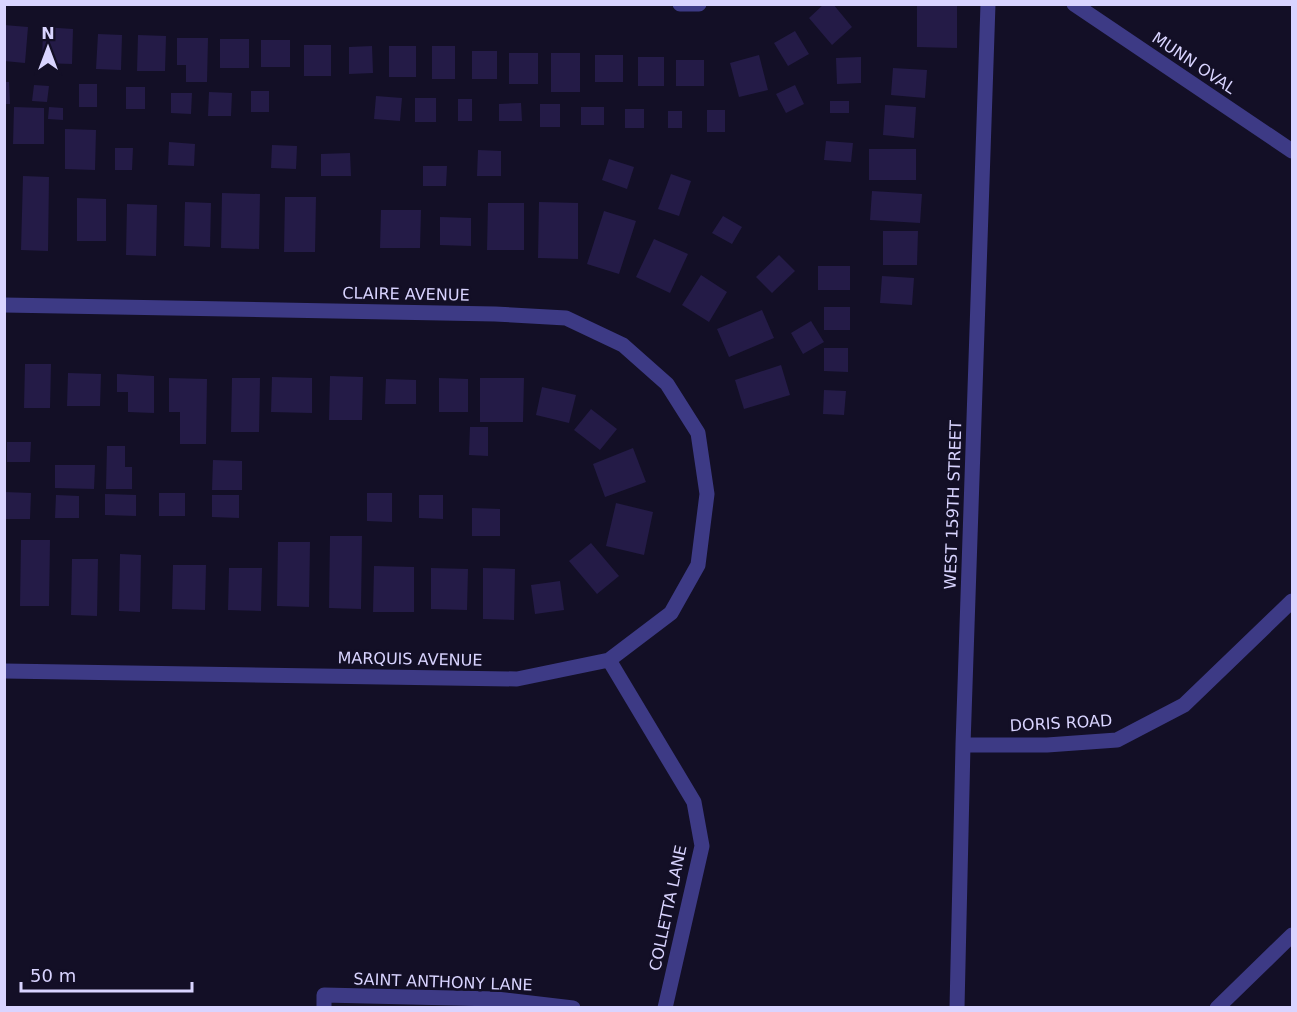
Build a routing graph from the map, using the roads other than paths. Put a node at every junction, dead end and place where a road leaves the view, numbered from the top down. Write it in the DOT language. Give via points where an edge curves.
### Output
graph roads {
  1 [pos="680,4"];
  2 [pos="699,4"];
  3 [pos="988,4"];
  4 [pos="1074,4"];
  5 [pos="1293,151"];
  6 [pos="4,305"];
  7 [pos="707,494"];
  8 [pos="1293,601"];
  9 [pos="609,660"];
  10 [pos="4,671"];
  11 [pos="963,745"];
  12 [pos="1293,935"];
  13 [pos="324,1008"];
  14 [pos="573,1008"];
  15 [pos="665,1008"];
  16 [pos="957,1008"];
  17 [pos="1217,1008"];
  1 -- 2 [label="street"];
  3 -- 11 [label="street, WEST 159TH STREET"];
  4 -- 5 [label="street, MUNN OVAL"];
  6 -- 7 [label="street, CLAIRE AVENUE" via="566,318 623,345 667,384 698,433"];
  7 -- 9 [label="street, MARQUIS AVENUE" via="698,565 672,613"];
  8 -- 11 [label="street, DORIS ROAD" via="1184,705 1117,740"];
  9 -- 10 [label="street, MARQUIS AVENUE" via="517,679"];
  9 -- 15 [label="street, COLLETTA LANE" via="694,802 702,846"];
  11 -- 16 [label="street, WEST 159TH STREET"];
  12 -- 17 [label="street"];
  13 -- 14 [label="street, SAINT ANTHONY LANE" via="324,996 496,999"];
}
